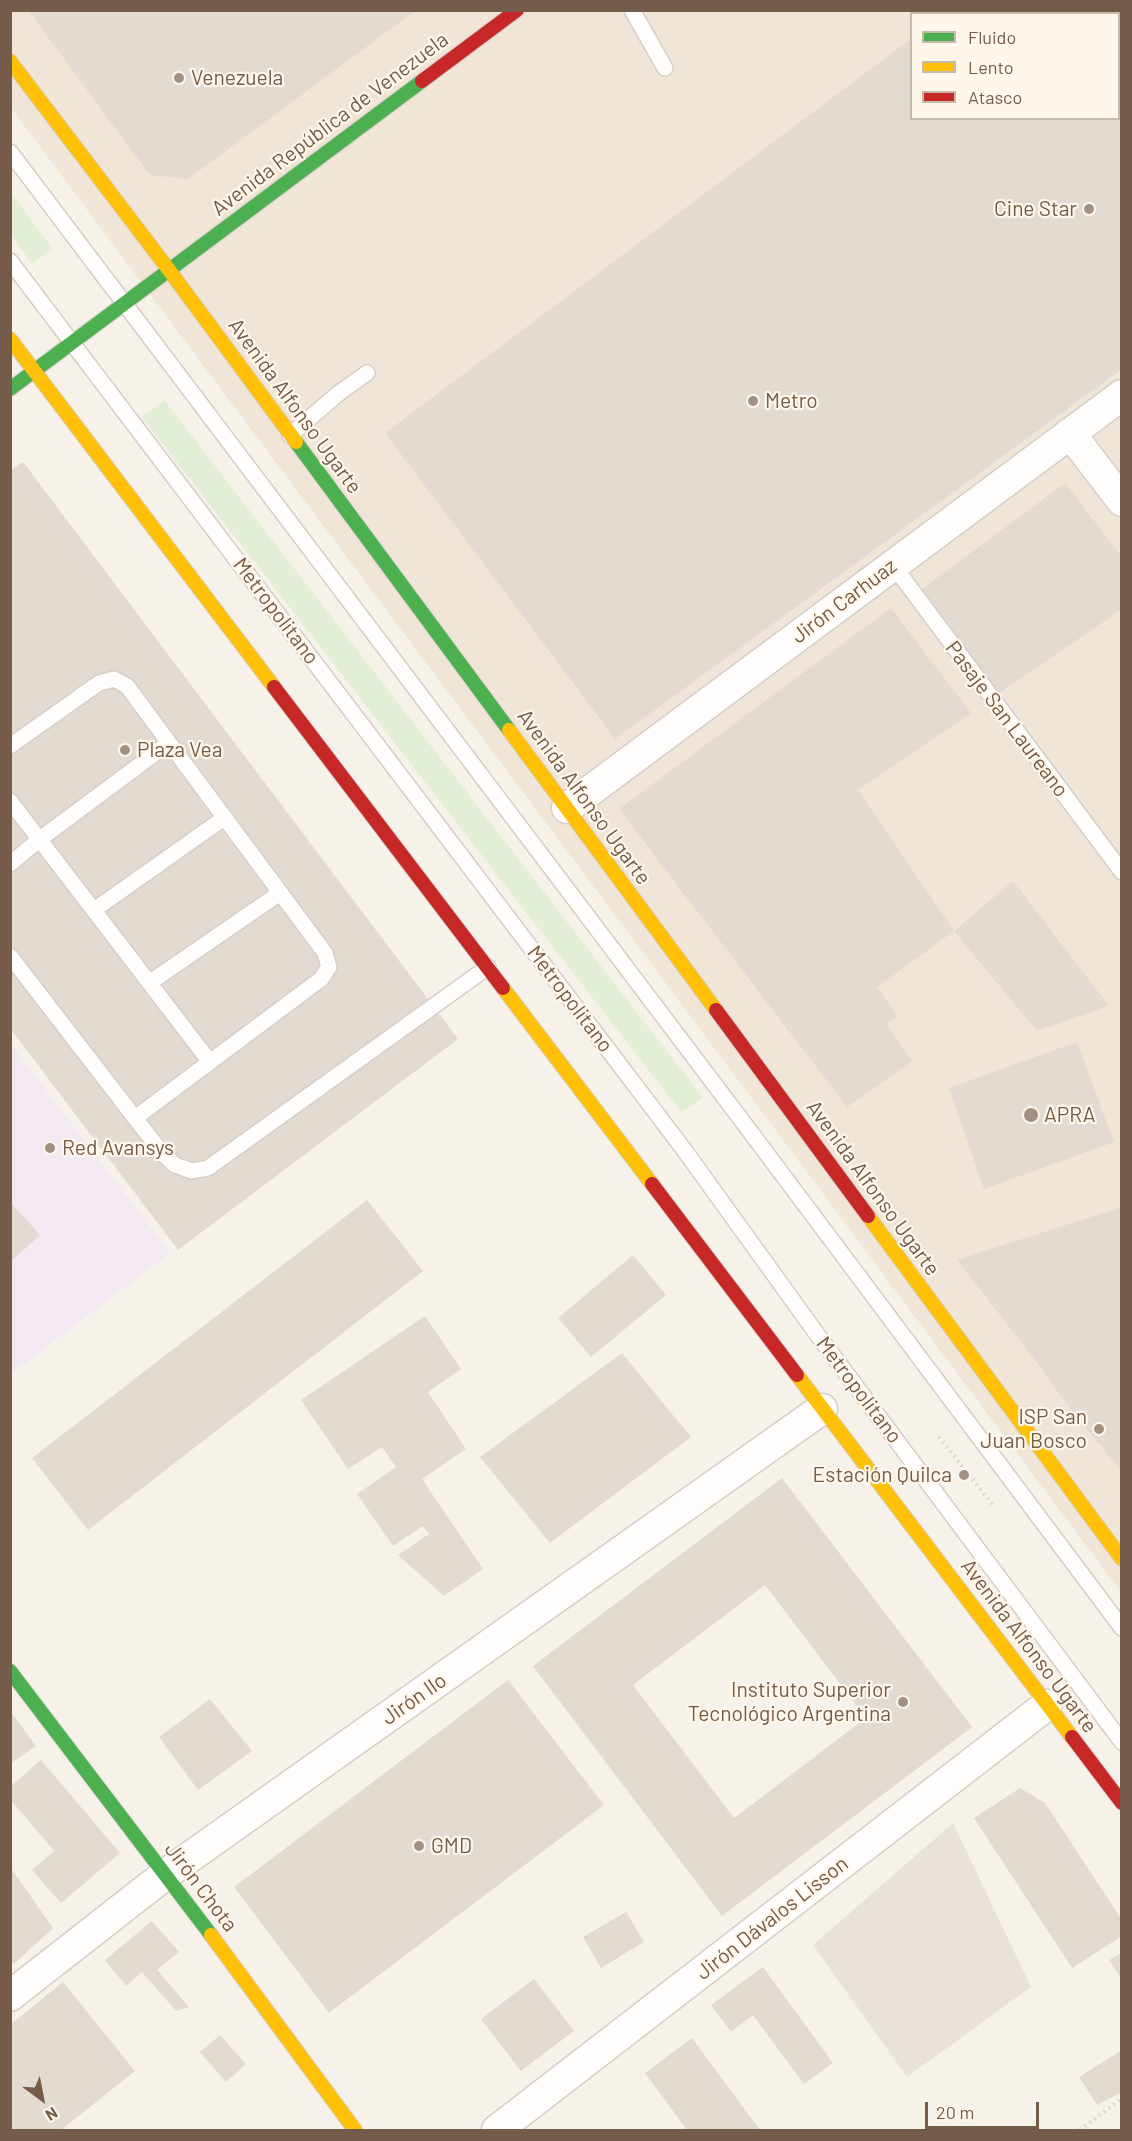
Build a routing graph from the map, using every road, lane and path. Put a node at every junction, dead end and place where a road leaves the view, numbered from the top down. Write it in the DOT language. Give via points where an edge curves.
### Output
graph roads {
  1 [pos="517,10"];
  2 [pos="632,10"];
  3 [pos="10,61"];
  4 [pos="665,68"];
  5 [pos="10,152"];
  6 [pos="10,261"];
  7 [pos="169,270"];
  8 [pos="126,303"];
  9 [pos="10,339"];
  10 [pos="73,342"];
  11 [pos="35,370"];
  12 [pos="367,373"];
  13 [pos="10,389"];
  14 [pos="1122,395"];
  15 [pos="1070,433"];
  16 [pos="290,435"];
  17 [pos="1122,501"];
  18 [pos="893,565"];
  19 [pos="169,743"];
  20 [pos="10,746"];
  21 [pos="10,801"];
  22 [pos="567,808"];
  23 [pos="224,818"];
  24 [pos="40,839"];
  25 [pos="10,864"];
  26 [pos="1122,872"];
  27 [pos="280,893"];
  28 [pos="94,910"];
  29 [pos="10,956"];
  30 [pos="488,967"];
  31 [pos="149,983"];
  32 [pos="210,1062"];
  33 [pos="135,1118"];
  34 [pos="822,1409"];
  35 [pos="939,1437"];
  36 [pos="994,1507"];
  37 [pos="1122,1559"];
  38 [pos="1122,1628"];
  39 [pos="10,1671"];
  40 [pos="1047,1705"];
  41 [pos="1122,1742"];
  42 [pos="1122,1803"];
  43 [pos="166,1874"];
  44 [pos="10,1996"];
  45 [pos="1122,2097"];
  46 [pos="355,2130"];
  47 [pos="497,2130"];
  48 [pos="1080,2130"];
  1 -- 7 [label="main road, Avenida República de Venezuela"];
  2 -- 4 [label="lane"];
  3 -- 7 [label="main road, Avenida Alfonso Ugarte"];
  5 -- 8 [label="lane"];
  6 -- 10 [label="lane, Metropolitano"];
  7 -- 8 [label="main road, Avenida República de Venezuela"];
  7 -- 16 [label="main road, Avenida Alfonso Ugarte"];
  8 -- 10 [label="main road, Avenida República de Venezuela"];
  8 -- 38 [label="lane"];
  9 -- 11 [label="main road, Avenida Alfonso Ugarte"];
  10 -- 11 [label="main road, Avenida República de Venezuela"];
  10 -- 41 [label="lane, Metropolitano" via="679,1143"];
  11 -- 13 [label="main road, Avenida República de Venezuela"];
  11 -- 30 [label="main road, Avenida Alfonso Ugarte"];
  12 -- 16 [label="lane"];
  14 -- 15 [label="street, Jirón Carhuaz"];
  15 -- 17 [label="street"];
  15 -- 18 [label="street, Jirón Carhuaz"];
  16 -- 22 [label="main road, Avenida Alfonso Ugarte"];
  18 -- 22 [label="street, Jirón Carhuaz"];
  18 -- 26 [label="lane, Pasaje San Laureano"];
  19 -- 20 [label="lane" via="127,686 114,678 99,683"];
  19 -- 23 [label="lane"];
  19 -- 24 [label="lane"];
  21 -- 24 [label="lane"];
  22 -- 37 [label="main road, Avenida Alfonso Ugarte"];
  23 -- 27 [label="lane"];
  23 -- 28 [label="lane"];
  24 -- 25 [label="lane"];
  24 -- 28 [label="lane"];
  27 -- 31 [label="lane"];
  27 -- 32 [label="lane" via="325,953 328,967 321,979"];
  28 -- 31 [label="lane"];
  29 -- 33 [label="lane"];
  30 -- 33 [label="lane" via="208,1168 192,1171 175,1165"];
  30 -- 34 [label="main road, Avenida Alfonso Ugarte"];
  31 -- 32 [label="lane"];
  32 -- 33 [label="lane"];
  34 -- 40 [label="main road, Avenida Alfonso Ugarte"];
  34 -- 43 [label="street, Jirón Ilo"];
  35 -- 36 [label="path"];
  39 -- 43 [label="main road, Jirón Chota"];
  40 -- 42 [label="main road, Avenida Alfonso Ugarte"];
  40 -- 47 [label="street, Jirón Dávalos Lisson"];
  43 -- 44 [label="street, Jirón Ilo"];
  43 -- 46 [label="main road, Jirón Chota"];
  45 -- 48 [label="path"];
}
